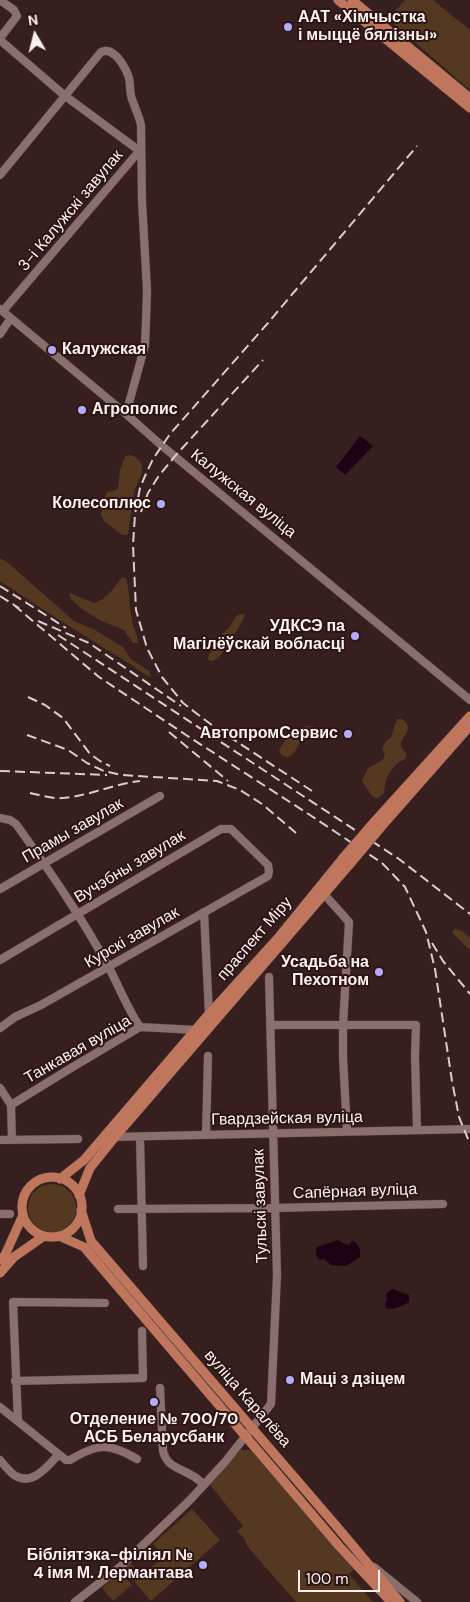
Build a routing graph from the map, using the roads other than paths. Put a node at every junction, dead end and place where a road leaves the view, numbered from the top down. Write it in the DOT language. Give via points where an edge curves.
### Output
graph roads {
  1 [pos="0,0"];
  2 [pos="338,0"];
  3 [pos="352,0"];
  4 [pos="0,39"];
  5 [pos="64,95"];
  6 [pos="470,98"];
  7 [pos="470,108"];
  8 [pos="141,152"];
  9 [pos="0,175"];
  10 [pos="2,310"];
  11 [pos="11,318"];
  12 [pos="0,334"];
  13 [pos="126,414"];
  14 [pos="470,700"];
  15 [pos="470,716"];
  16 [pos="470,726"];
  17 [pos="160,796"];
  18 [pos="0,818"];
  19 [pos="378,824"];
  20 [pos="346,861"];
  21 [pos="44,863"];
  22 [pos="268,865"];
  23 [pos="0,889"];
  24 [pos="324,894"];
  25 [pos="204,912"];
  26 [pos="78,914"];
  27 [pos="0,960"];
  28 [pos="109,967"];
  29 [pos="269,977"];
  30 [pos="209,1014"];
  31 [pos="270,1025"];
  32 [pos="343,1025"];
  33 [pos="140,1027"];
  34 [pos="0,1028"];
  35 [pos="196,1030"];
  36 [pos="208,1056"];
  37 [pos="0,1088"];
  38 [pos="11,1105"];
  39 [pos="470,1129"];
  40 [pos="417,1130"];
  41 [pos="347,1131"];
  42 [pos="273,1134"];
  43 [pos="206,1135"];
  44 [pos="115,1137"];
  45 [pos="140,1137"];
  46 [pos="104,1138"];
  47 [pos="78,1139"];
  48 [pos="0,1140"];
  49 [pos="12,1140"];
  50 [pos="60,1179"];
  51 [pos="79,1195"];
  52 [pos="443,1204"];
  53 [pos="274,1208"];
  54 [pos="118,1209"];
  55 [pos="141,1209"];
  56 [pos="81,1210"];
  57 [pos="0,1214"];
  58 [pos="10,1214"];
  59 [pos="23,1215"];
  60 [pos="44,1236"];
  61 [pos="59,1236"];
  62 [pos="0,1260"];
  63 [pos="143,1266"];
  64 [pos="0,1273"];
  65 [pos="105,1303"];
  66 [pos="142,1331"];
  67 [pos="15,1381"];
  68 [pos="160,1388"];
  69 [pos="0,1407"];
  70 [pos="18,1421"];
  71 [pos="252,1428"];
  72 [pos="246,1436"];
  73 [pos="58,1455"];
  74 [pos="137,1459"];
  75 [pos="0,1460"];
  76 [pos="204,1485"];
  77 [pos="364,1559"];
  78 [pos="76,1602"];
  79 [pos="391,1602"];
  80 [pos="400,1602"];
  81 [pos="417,1602"];
  1 -- 4 [label="street" via="17,16"];
  2 -- 7 [label="main road"];
  3 -- 6 [label="main road"];
  4 -- 5 [label="street"];
  5 -- 8 [label="street"];
  5 -- 8 [label="street" via="101,52 107,50 117,57 128,76 138,113"];
  5 -- 9 [label="street"];
  8 -- 10 [label="street, 3-і Калужскі завулак" via="134,156"];
  8 -- 13 [label="street" via="147,290 145,345"];
  10 -- 11 [label="street, Калужская вуліца"];
  11 -- 12 [label="street"];
  11 -- 13 [label="street, Калужская вуліца"];
  13 -- 14 [label="street, Калужская вуліца"];
  15 -- 19 [label="main road, праспект Міру"];
  16 -- 19 [label="main road, праспект Міру"];
  17 -- 21 [label="street, Прамы завулак"];
  18 -- 21 [label="street" via="16,824"];
  19 -- 20 [label="main road, праспект Міру, bridge"];
  20 -- 24 [label="main road, праспект Міру"];
  20 -- 30 [label="main road, праспект Міру"];
  21 -- 23 [label="street, Прамы завулак"];
  21 -- 26 [label="street"];
  22 -- 25 [label="street, Курскі завулак" via="268,876"];
  22 -- 26 [label="street, Вучэбны завулак" via="231,829 221,829"];
  24 -- 32 [label="street" via="349,922"];
  24 -- 44 [label="main road, праспект Міру"];
  25 -- 28 [label="street, Курскі завулак"];
  25 -- 30 [label="street"];
  26 -- 27 [label="street, Вучэбны завулак"];
  26 -- 28 [label="street"];
  28 -- 33 [label="street"];
  28 -- 34 [label="street, Курскі завулак"];
  29 -- 31 [label="street, Тульскі завулак"];
  30 -- 35 [label="main road, праспект Міру"];
  31 -- 32 [label="street"];
  31 -- 42 [label="street, Тульскі завулак"];
  32 -- 40 [label="street" via="416,1025"];
  32 -- 41 [label="street"];
  33 -- 35 [label="street, Танкавая вуліца"];
  33 -- 38 [label="street, Танкавая вуліца"];
  35 -- 46 [label="main road, праспект Міру"];
  36 -- 43 [label="street"];
  37 -- 38 [label="street"];
  38 -- 49 [label="street"];
  39 -- 40 [label="street, Гвардзейская вуліца"];
  40 -- 41 [label="street, Гвардзейская вуліца"];
  41 -- 42 [label="street, Гвардзейская вуліца"];
  42 -- 43 [label="street, Гвардзейская вуліца"];
  42 -- 53 [label="street, Тульскі завулак"];
  43 -- 45 [label="street, Гвардзейская вуліца"];
  44 -- 45 [label="street, Гвардзейская вуліца"];
  44 -- 46 [label="street, Гвардзейская вуліца"];
  44 -- 51 [label="main road, праспект Міру" via="90,1168"];
  45 -- 55 [label="street"];
  46 -- 50 [label="main road, праспект Міру"];
  47 -- 49 [label="street"];
  48 -- 49 [label="street"];
  50 -- 51 [label="main road" via="69,1183"];
  50 -- 59 [label="main road, праспект Міру" via="44,1179 31,1186 23,1200"];
  51 -- 56 [label="main road, праспект Міру"];
  52 -- 53 [label="street, Сапёрная вуліца"];
  53 -- 55 [label="street, Сапёрная вуліца"];
  53 -- 71 [label="street, Тульскі завулак" via="277,1275 272,1400"];
  54 -- 55 [label="street, Сапёрная вуліца"];
  55 -- 63 [label="street"];
  56 -- 61 [label="main road" via="73,1229"];
  56 -- 71 [label="main road, вуліца Каралёва" via="91,1241"];
  57 -- 58 [label="street"];
  59 -- 60 [label="main road" via="31,1228"];
  59 -- 62 [label="main road, праспект Міру"];
  60 -- 61 [label="main road"];
  60 -- 64 [label="main road" via="14,1257"];
  61 -- 72 [label="main road, вуліца Каралёва" via="84,1247"];
  65 -- 67 [label="street" via="13,1302"];
  66 -- 67 [label="street" via="143,1378"];
  67 -- 70 [label="street"];
  68 -- 76 [label="street" via="165,1459"];
  69 -- 70 [label="street"];
  70 -- 73 [label="street"];
  71 -- 72 [label="street, Тульскі завулак"];
  71 -- 77 [label="main road, вуліца Каралёва"];
  72 -- 76 [label="street, Тульскі завулак"];
  72 -- 79 [label="main road, вуліца Каралёва"];
  73 -- 74 [label="street" via="70,1460 104,1446"];
  73 -- 75 [label="street" via="43,1472 27,1478 16,1476"];
  76 -- 78 [label="street, Тульскі завулак" via="120,1567"];
  77 -- 80 [label="main road, вуліца Каралёва"];
  77 -- 81 [label="street"];
}
